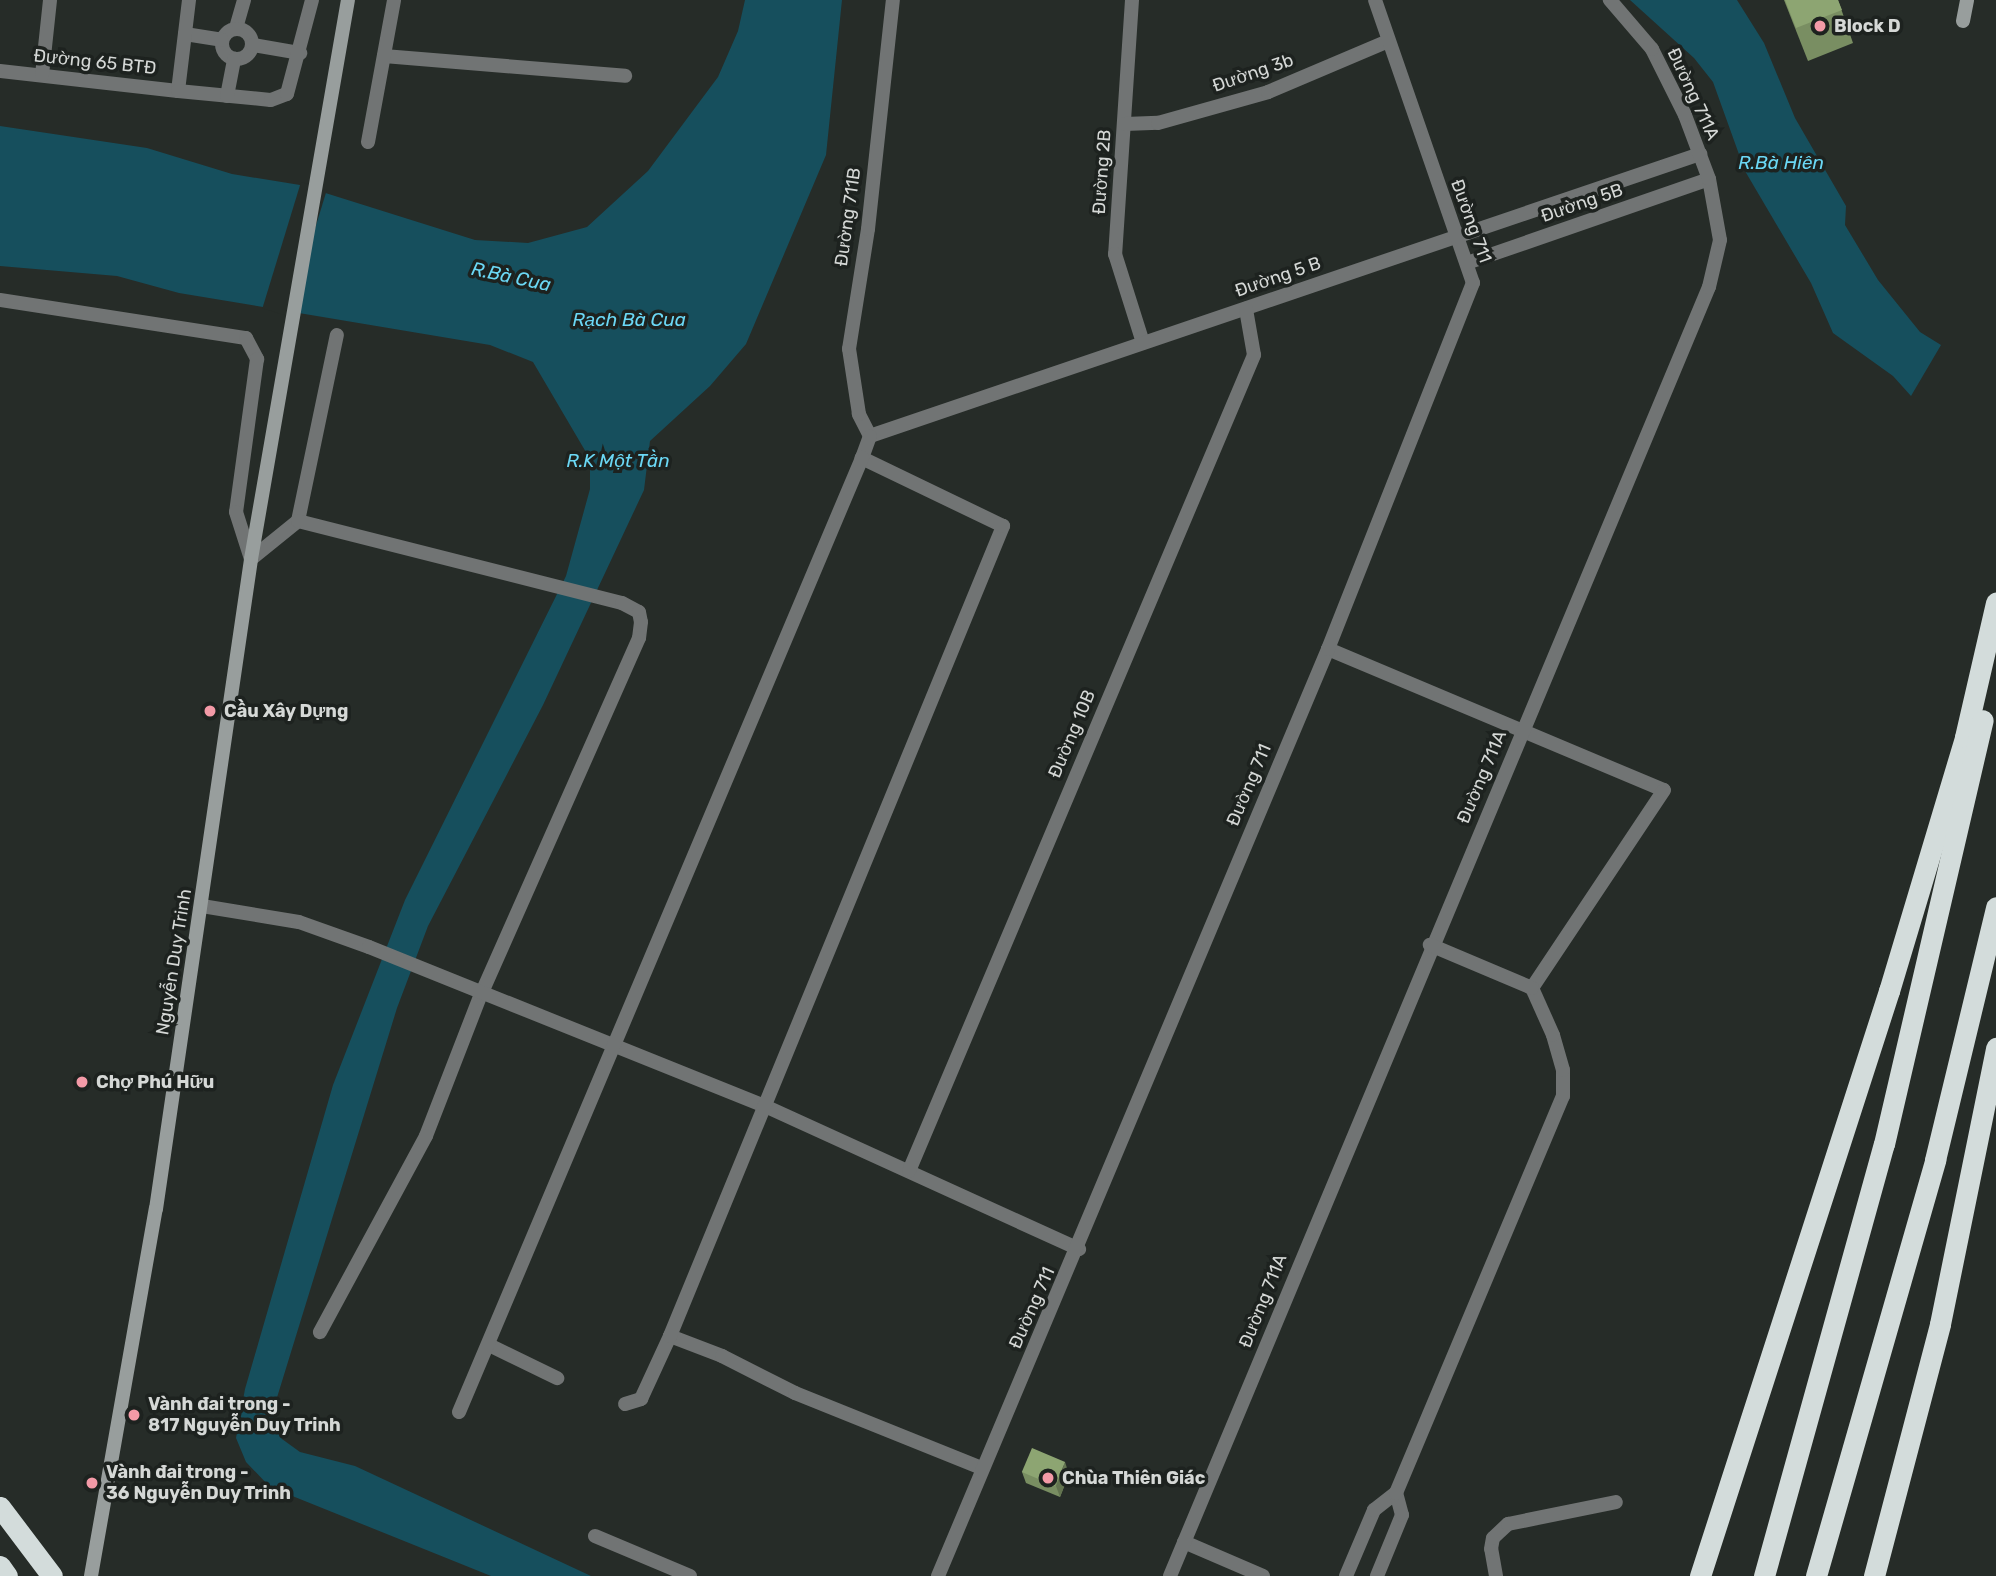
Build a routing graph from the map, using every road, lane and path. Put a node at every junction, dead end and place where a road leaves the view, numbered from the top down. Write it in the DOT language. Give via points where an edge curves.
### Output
graph roads {
  1 [pos="50,0"];
  2 [pos="189,0"];
  3 [pos="244,0"];
  4 [pos="312,0"];
  5 [pos="348,0"];
  6 [pos="394,0"];
  7 [pos="893,0"];
  8 [pos="1132,0"];
  9 [pos="1375,0"];
  10 [pos="1610,0"];
  11 [pos="1966,0"];
  12 [pos="1963,21"];
  13 [pos="236,28"];
  14 [pos="185,34"];
  15 [pos="222,40"];
  16 [pos="1388,41"];
  17 [pos="253,45"];
  18 [pos="300,53"];
  19 [pos="384,56"];
  20 [pos="234,59"];
  21 [pos="0,71"];
  22 [pos="42,75"];
  23 [pos="625,76"];
  24 [pos="178,91"];
  25 [pos="228,96"];
  26 [pos="1125,124"];
  27 [pos="368,142"];
  28 [pos="1700,154"];
  29 [pos="1709,179"];
  30 [pos="1456,236"];
  31 [pos="1467,263"];
  32 [pos="0,300"];
  33 [pos="1245,309"];
  34 [pos="337,335"];
  35 [pos="1143,343"];
  36 [pos="870,436"];
  37 [pos="862,458"];
  38 [pos="298,521"];
  39 [pos="251,559"];
  40 [pos="1993,612"];
  41 [pos="1328,649"];
  42 [pos="1996,663"];
  43 [pos="1521,734"];
  44 [pos="202,906"];
  45 [pos="1996,907"];
  46 [pos="1430,946"];
  47 [pos="1532,988"];
  48 [pos="481,994"];
  49 [pos="614,1042"];
  50 [pos="1996,1048"];
  51 [pos="767,1107"];
  52 [pos="909,1171"];
  53 [pos="1079,1249"];
  54 [pos="320,1332"];
  55 [pos="670,1336"];
  56 [pos="489,1345"];
  57 [pos="556,1378"];
  58 [pos="625,1404"];
  59 [pos="459,1412"];
  60 [pos="982,1468"];
  61 [pos="1396,1493"];
  62 [pos="1616,1502"];
  63 [pos="0,1507"];
  64 [pos="595,1536"];
  65 [pos="1184,1542"];
  66 [pos="0,1566"];
  67 [pos="7,1576"];
  68 [pos="52,1576"];
  69 [pos="91,1576"];
  70 [pos="690,1576"];
  71 [pos="939,1576"];
  72 [pos="1170,1576"];
  73 [pos="1264,1576"];
  74 [pos="1346,1576"];
  75 [pos="1377,1576"];
  76 [pos="1496,1576"];
  77 [pos="1700,1576"];
  78 [pos="1764,1576"];
  79 [pos="1816,1576"];
  80 [pos="1874,1576"];
  1 -- 22 [label="street"];
  2 -- 14 [label="street, Đường 65 BTĐ"];
  3 -- 13 [label="street"];
  4 -- 18 [label="street"];
  5 -- 39 [label="main road, Nguyễn Duy Trinh"];
  6 -- 19 [label="street"];
  7 -- 36 [label="street, Đường 711B" via="849,349 859,414"];
  8 -- 26 [label="street, Đường 2B"];
  9 -- 16 [label="street, Đường 711"];
  10 -- 28 [label="street, Đường 711A" via="1652,49"];
  11 -- 12 [label="main road"];
  13 -- 15 [label="street"];
  13 -- 17 [label="street" via="245,30"];
  14 -- 15 [label="street"];
  14 -- 24 [label="street, Đường 65 BTĐ"];
  15 -- 20 [label="street" via="222,48"];
  16 -- 26 [label="street, Đường 3b" via="1268,92 1158,123"];
  16 -- 30 [label="street, Đường 711"];
  17 -- 18 [label="street"];
  17 -- 20 [label="street" via="243,59"];
  18 -- 25 [label="street" via="287,93 271,100"];
  19 -- 23 [label="street"];
  19 -- 27 [label="street"];
  20 -- 25 [label="street"];
  21 -- 22 [label="street, Đường 65 BTĐ"];
  22 -- 24 [label="street, Đường 65 BTĐ"];
  24 -- 25 [label="street"];
  26 -- 35 [label="street, Đường 2B" via="1115,254"];
  28 -- 29 [label="street, Đường 711A"];
  28 -- 30 [label="street, Đường 5 B"];
  29 -- 31 [label="street, Đường 5B"];
  29 -- 43 [label="street, Đường 711A" via="1720,240 1709,287"];
  30 -- 31 [label="street, Đường 711"];
  30 -- 33 [label="street, Đường 5 B"];
  31 -- 41 [label="street, Đường 711" via="1473,283"];
  32 -- 39 [label="street" via="246,338 257,359 236,512"];
  33 -- 35 [label="street, Đường 5 B"];
  33 -- 52 [label="street, Đường 10B" via="1254,355"];
  34 -- 38 [label="street"];
  35 -- 36 [label="street, Đường 5 B"];
  36 -- 37 [label="street"];
  37 -- 49 [label="street"];
  37 -- 51 [label="street" via="1003,526"];
  38 -- 39 [label="street"];
  38 -- 48 [label="street" via="533,578 639,612 639,638"];
  39 -- 44 [label="main road, Nguyễn Duy Trinh"];
  40 -- 77 [label="highway" via="1965,737 1889,991"];
  41 -- 43 [label="street"];
  41 -- 53 [label="street, Đường 711"];
  42 -- 78 [label="highway" via="1887,1131"];
  43 -- 46 [label="street, Đường 711A"];
  43 -- 47 [label="street" via="1664,790"];
  44 -- 48 [label="street" via="299,922"];
  44 -- 69 [label="main road, Nguyễn Duy Trinh" via="156,1209"];
  45 -- 79 [label="highway" via="1928,1187"];
  46 -- 47 [label="street"];
  46 -- 65 [label="street, Đường 711A"];
  47 -- 61 [label="street" via="1553,1035 1563,1070 1563,1096"];
  48 -- 49 [label="street"];
  48 -- 54 [label="street" via="426,1136"];
  49 -- 51 [label="street"];
  49 -- 56 [label="street"];
  50 -- 80 [label="highway" via="1940,1324"];
  51 -- 52 [label="street"];
  51 -- 55 [label="street"];
  52 -- 53 [label="street"];
  53 -- 60 [label="street, Đường 711"];
  55 -- 58 [label="street" via="640,1399"];
  55 -- 60 [label="street" via="795,1393"];
  56 -- 57 [label="street"];
  56 -- 59 [label="street"];
  60 -- 71 [label="street, Đường 711"];
  61 -- 74 [label="street" via="1374,1510"];
  61 -- 75 [label="street" via="1402,1515"];
  62 -- 76 [label="street" via="1508,1524 1493,1538 1490,1549"];
  63 -- 68 [label="highway"];
  64 -- 70 [label="street"];
  65 -- 72 [label="street, Đường 711A"];
  65 -- 73 [label="street"];
  66 -- 67 [label="highway"];
}
